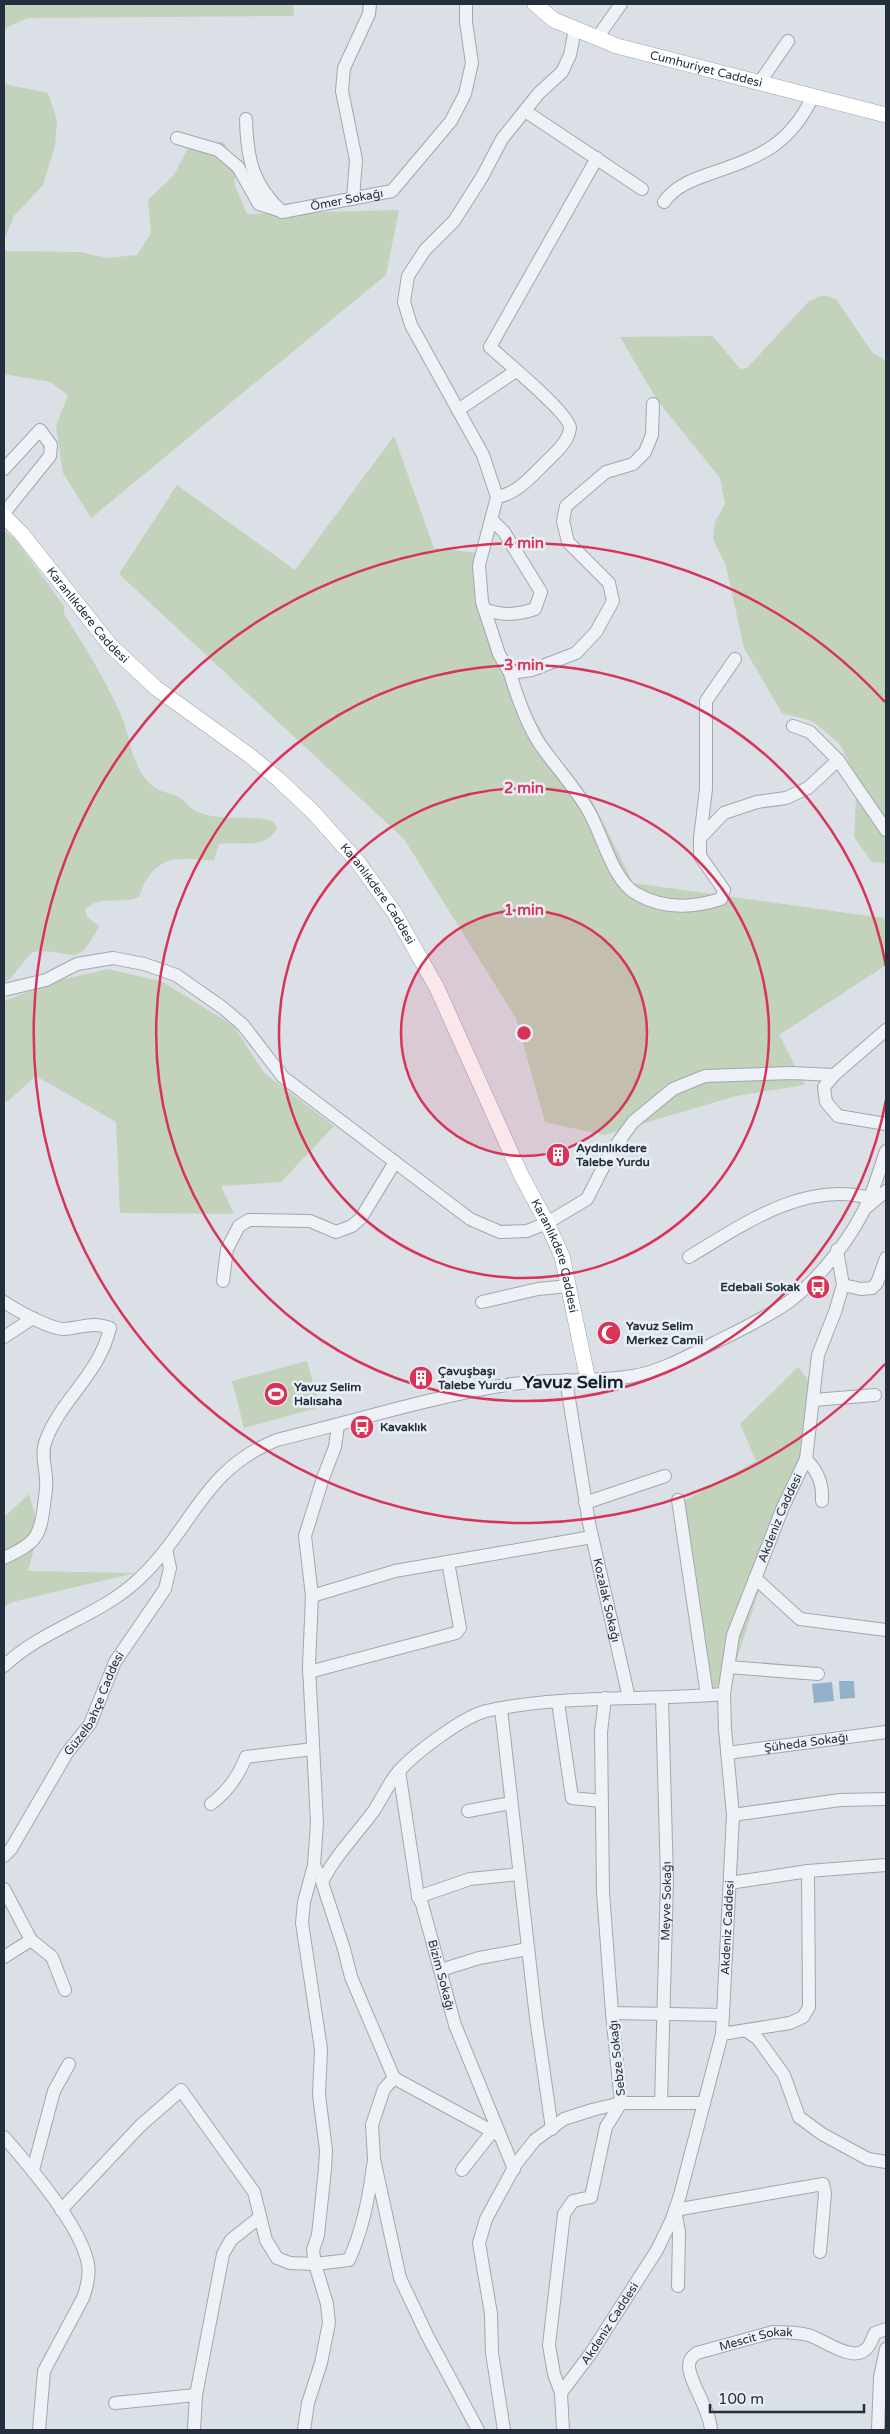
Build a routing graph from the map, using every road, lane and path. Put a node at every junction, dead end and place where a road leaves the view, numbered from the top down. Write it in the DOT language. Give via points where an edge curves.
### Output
graph roads {
  1 [pos="370,4"];
  2 [pos="466,4"];
  3 [pos="536,4"];
  4 [pos="621,4"];
  5 [pos="575,29"];
  6 [pos="596,38"];
  7 [pos="788,41"];
  8 [pos="760,82"];
  9 [pos="813,96"];
  10 [pos="525,111"];
  11 [pos="886,115"];
  12 [pos="246,119"];
  13 [pos="177,138"];
  14 [pos="596,158"];
  15 [pos="642,189"];
  16 [pos="353,199"];
  17 [pos="664,202"];
  18 [pos="282,212"];
  19 [pos="516,371"];
  20 [pos="653,404"];
  21 [pos="458,410"];
  22 [pos="4,469"];
  23 [pos="497,497"];
  24 [pos="4,515"];
  25 [pos="492,520"];
  26 [pos="484,609"];
  27 [pos="735,659"];
  28 [pos="510,673"];
  29 [pos="793,726"];
  30 [pos="838,760"];
  31 [pos="886,830"];
  32 [pos="700,838"];
  33 [pos="4,990"];
  34 [pos="886,1030"];
  35 [pos="834,1075"];
  36 [pos="886,1124"];
  37 [pos="886,1150"];
  38 [pos="395,1162"];
  39 [pos="886,1190"];
  40 [pos="870,1198"];
  41 [pos="863,1210"];
  42 [pos="547,1223"];
  43 [pos="837,1250"];
  44 [pos="689,1257"];
  45 [pos="886,1258"];
  46 [pos="223,1281"];
  47 [pos="843,1284"];
  48 [pos="569,1286"];
  49 [pos="4,1302"];
  50 [pos="482,1302"];
  51 [pos="33,1318"];
  52 [pos="4,1337"];
  53 [pos="566,1380"];
  54 [pos="588,1380"];
  55 [pos="875,1395"];
  56 [pos="814,1400"];
  57 [pos="338,1424"];
  58 [pos="806,1459"];
  59 [pos="665,1476"];
  60 [pos="678,1500"];
  61 [pos="822,1501"];
  62 [pos="586,1503"];
  63 [pos="592,1537"];
  64 [pos="166,1549"];
  65 [pos="4,1558"];
  66 [pos="448,1562"];
  67 [pos="754,1578"];
  68 [pos="312,1596"];
  69 [pos="886,1630"];
  70 [pos="4,1666"];
  71 [pos="728,1667"];
  72 [pos="309,1672"];
  73 [pos="818,1674"];
  74 [pos="724,1694"];
  75 [pos="707,1695"];
  76 [pos="605,1698"];
  77 [pos="629,1698"];
  78 [pos="662,1698"];
  79 [pos="558,1702"];
  80 [pos="501,1709"];
  81 [pos="886,1732"];
  82 [pos="313,1749"];
  83 [pos="727,1753"];
  84 [pos="399,1771"];
  85 [pos="886,1799"];
  86 [pos="602,1800"];
  87 [pos="511,1803"];
  88 [pos="211,1804"];
  89 [pos="468,1812"];
  90 [pos="733,1815"];
  91 [pos="4,1856"];
  92 [pos="314,1865"];
  93 [pos="886,1866"];
  94 [pos="808,1871"];
  95 [pos="519,1874"];
  96 [pos="322,1882"];
  97 [pos="730,1883"];
  98 [pos="4,1889"];
  99 [pos="418,1897"];
  100 [pos="31,1940"];
  101 [pos="528,1949"];
  102 [pos="4,1957"];
  103 [pos="440,1970"];
  104 [pos="65,1990"];
  105 [pos="612,2013"];
  106 [pos="664,2013"];
  107 [pos="723,2015"];
  108 [pos="747,2032"];
  109 [pos="722,2034"];
  110 [pos="69,2064"];
  111 [pos="394,2078"];
  112 [pos="621,2103"];
  113 [pos="661,2103"];
  114 [pos="704,2103"];
  115 [pos="552,2129"];
  116 [pos="496,2134"];
  117 [pos="4,2137"];
  118 [pos="374,2159"];
  119 [pos="886,2162"];
  120 [pos="514,2169"];
  121 [pos="33,2170"];
  122 [pos="462,2170"];
  123 [pos="61,2210"];
  124 [pos="675,2210"];
  125 [pos="260,2216"];
  126 [pos="820,2252"];
  127 [pos="315,2264"];
  128 [pos="678,2286"];
  129 [pos="886,2329"];
  130 [pos="886,2349"];
  131 [pos="561,2393"];
  132 [pos="196,2396"];
  133 [pos="115,2403"];
  134 [pos="39,2430"];
  135 [pos="194,2430"];
  136 [pos="304,2430"];
  137 [pos="478,2430"];
  138 [pos="504,2430"];
  139 [pos="562,2430"];
  140 [pos="711,2430"];
  141 [pos="878,2430"];
  1 -- 16 [label="street" via="369,14 344,68 342,91 356,160"];
  2 -- 16 [label="street, Ömer Sokağı" via="472,63 465,94 451,121 392,191"];
  3 -- 5 [label="main road, Cumhuriyet Caddesi" via="554,20"];
  4 -- 6 [label="street"];
  5 -- 6 [label="main road, Cumhuriyet Caddesi"];
  5 -- 10 [label="street" via="570,55 562,72 539,92"];
  6 -- 8 [label="main road, Cumhuriyet Caddesi"];
  7 -- 8 [label="street"];
  8 -- 9 [label="main road, Cumhuriyet Caddesi"];
  9 -- 11 [label="main road, Cumhuriyet Caddesi"];
  9 -- 17 [label="street" via="803,117 781,142 750,160 671,191"];
  10 -- 14 [label="street"];
  10 -- 21 [label="street" via="502,139 454,221 425,250 408,276 404,302 411,325"];
  12 -- 18 [label="street" via="247,151 253,170 268,199"];
  13 -- 18 [label="street" via="218,150 238,167 260,204"];
  14 -- 15 [label="street"];
  14 -- 19 [label="street" via="490,347"];
  16 -- 18 [label="street, Ömer Sokağı"];
  19 -- 21 [label="street"];
  19 -- 23 [label="street" via="554,405 569,422 570,430 564,442 511,494"];
  20 -- 28 [label="street" via="652,435 645,452 633,464 606,472 566,506 563,521 568,542 609,583 612,602 596,632 576,653 532,670"];
  21 -- 23 [label="street" via="483,455"];
  22 -- 24 [label="street" via="40,430 52,446 50,456"];
  23 -- 25 [label="street"];
  24 -- 42 [label="main road, Karanlıkdere Caddesi" via="89,622 126,661 156,688 278,779 312,811 371,880 424,963 520,1175"];
  25 -- 26 [label="street" via="479,565"];
  25 -- 26 [label="street" via="504,532 541,592 535,609 523,613 495,614"];
  26 -- 28 [label="street" via="499,654"];
  27 -- 32 [label="street" via="706,701 706,789"];
  28 -- 32 [label="street" via="519,701 539,742 589,811 624,885 636,894 664,905 701,905 721,899 724,890 700,856"];
  29 -- 30 [label="street" via="810,732"];
  30 -- 31 [label="street"];
  30 -- 32 [label="street" via="808,788 786,798 757,802 724,814"];
  33 -- 38 [label="street" via="46,980 77,964 113,958 176,974 243,1026 283,1077"];
  34 -- 35 [label="street"];
  35 -- 36 [label="street" via="824,1087 826,1102 838,1116"];
  35 -- 42 [label="street" via="705,1076 673,1089 633,1122 611,1152 587,1199"];
  37 -- 40 [label="street"];
  38 -- 42 [label="street" via="470,1218 500,1232 527,1231"];
  38 -- 46 [label="street" via="361,1218 352,1226 336,1232 310,1221 249,1220 239,1226 227,1249"];
  39 -- 41 [label="street"];
  40 -- 41 [label="street"];
  40 -- 44 [label="street" via="851,1193 803,1199 769,1210"];
  41 -- 43 [label="street"];
  42 -- 48 [label="main road, Karanlıkdere Caddesi" via="562,1256"];
  43 -- 47 [label="street"];
  43 -- 54 [label="street" via="806,1287 753,1323 654,1370 612,1380"];
  45 -- 47 [label="street" via="872,1288"];
  47 -- 56 [label="street, Akdeniz Caddesi" via="818,1355"];
  48 -- 50 [label="street" via="538,1289"];
  48 -- 54 [label="main road, Karanlıkdere Caddesi"];
  49 -- 51 [label="street"];
  51 -- 52 [label="street"];
  51 -- 65 [label="street" via="63,1329 100,1324 110,1328 98,1362 57,1419 45,1442 46,1480 41,1528 32,1543"];
  53 -- 54 [label="street"];
  53 -- 57 [label="street" via="503,1386"];
  53 -- 62 [label="street, Kozalak Sokağı"];
  55 -- 56 [label="street"];
  56 -- 58 [label="street, Akdeniz Caddesi"];
  57 -- 64 [label="street" via="277,1440 246,1454 218,1478"];
  57 -- 68 [label="street" via="335,1447 305,1536"];
  58 -- 61 [label="street" via="815,1468 823,1486"];
  58 -- 67 [label="street, Akdeniz Caddesi"];
  59 -- 62 [label="street"];
  60 -- 75 [label="street"];
  62 -- 63 [label="street, Kozalak Sokağı"];
  63 -- 66 [label="street"];
  63 -- 77 [label="street, Kozalak Sokağı"];
  64 -- 70 [label="street" via="124,1591 42,1637"];
  64 -- 91 [label="street, Güzelbahçe Caddesi" via="170,1568 165,1588 115,1662 90,1724 67,1753"];
  66 -- 68 [label="street" via="396,1571"];
  66 -- 72 [label="street" via="460,1628 456,1633"];
  67 -- 69 [label="street" via="800,1619"];
  67 -- 71 [label="street, Akdeniz Caddesi" via="733,1635"];
  68 -- 72 [label="street"];
  71 -- 73 [label="street"];
  71 -- 74 [label="street, Akdeniz Caddesi"];
  72 -- 82 [label="street"];
  74 -- 75 [label="street"];
  74 -- 83 [label="street, Akdeniz Caddesi"];
  75 -- 78 [label="street"];
  76 -- 77 [label="street"];
  76 -- 79 [label="street"];
  76 -- 86 [label="street, Sebze Sokağı" via="601,1732"];
  77 -- 78 [label="street"];
  78 -- 106 [label="street, Meyve Sokağı" via="667,1880"];
  79 -- 80 [label="street"];
  79 -- 86 [label="street" via="572,1798"];
  80 -- 84 [label="street" via="465,1721 426,1746"];
  80 -- 87 [label="street"];
  81 -- 83 [label="street, Şüheda Sokağı"];
  82 -- 88 [label="street" via="246,1757 239,1776"];
  82 -- 92 [label="street" via="317,1823"];
  83 -- 90 [label="street, Akdeniz Caddesi"];
  84 -- 96 [label="street" via="359,1831 332,1862"];
  84 -- 99 [label="street, Bizim Sokağı"];
  85 -- 90 [label="street" via="840,1800"];
  86 -- 105 [label="street, Sebze Sokağı" via="603,1892"];
  87 -- 89 [label="street"];
  87 -- 95 [label="street"];
  90 -- 97 [label="street, Akdeniz Caddesi"];
  92 -- 96 [label="street"];
  92 -- 127 [label="street" via="302,1923 321,2049 319,2095 326,2150 322,2211 313,2250"];
  93 -- 94 [label="street"];
  94 -- 97 [label="street"];
  94 -- 108 [label="street" via="809,2007 803,2017 790,2023"];
  95 -- 99 [label="street" via="470,1879"];
  95 -- 101 [label="street"];
  96 -- 111 [label="street" via="351,1977"];
  97 -- 107 [label="street, Akdeniz Caddesi"];
  98 -- 100 [label="street"];
  99 -- 103 [label="street, Bizim Sokağı"];
  100 -- 102 [label="street"];
  100 -- 104 [label="street" via="52,1957"];
  101 -- 103 [label="street" via="478,1958"];
  101 -- 115 [label="street"];
  103 -- 116 [label="street, Bizim Sokağı" via="455,2025"];
  105 -- 106 [label="street"];
  105 -- 112 [label="street, Sebze Sokağı"];
  106 -- 107 [label="street"];
  106 -- 113 [label="street, Meyve Sokağı"];
  107 -- 109 [label="street, Akdeniz Caddesi"];
  108 -- 109 [label="street"];
  108 -- 119 [label="street" via="758,2039 784,2075 799,2117 822,2134 868,2159"];
  109 -- 114 [label="street, Akdeniz Caddesi"];
  110 -- 121 [label="street" via="54,2091"];
  111 -- 116 [label="street"];
  111 -- 118 [label="street" via="384,2089 372,2126"];
  112 -- 113 [label="street"];
  112 -- 115 [label="street" via="564,2119"];
  112 -- 131 [label="street" via="606,2127 591,2197 573,2202 564,2214 549,2345"];
  113 -- 114 [label="street"];
  114 -- 124 [label="street, Akdeniz Caddesi"];
  115 -- 120 [label="street" via="535,2140"];
  116 -- 120 [label="street, Bizim Sokağı"];
  116 -- 122 [label="street"];
  117 -- 121 [label="street"];
  118 -- 127 [label="street" via="360,2234 349,2260"];
  118 -- 137 [label="street" via="400,2278"];
  120 -- 138 [label="street" via="486,2220 479,2243 492,2314 492,2353"];
  121 -- 123 [label="street"];
  123 -- 125 [label="street" via="140,2126 181,2090 254,2192"];
  123 -- 134 [label="street" via="86,2254 89,2277 83,2298 44,2371"];
  124 -- 126 [label="street" via="823,2184"];
  124 -- 128 [label="street" via="680,2232"];
  124 -- 131 [label="street, Akdeniz Caddesi" via="656,2250 591,2353"];
  125 -- 127 [label="street" via="266,2240 277,2258 290,2263"];
  125 -- 132 [label="street" via="231,2240 222,2254"];
  127 -- 136 [label="street" via="329,2323"];
  129 -- 140 [label="street, Mescit Sokak" via="878,2331 868,2348 860,2353 839,2350 807,2335 784,2332 697,2352 690,2359 689,2368"];
  130 -- 141 [label="street" via="880,2378"];
  131 -- 139 [label="street"];
  132 -- 133 [label="street"];
  132 -- 135 [label="street"];
}
